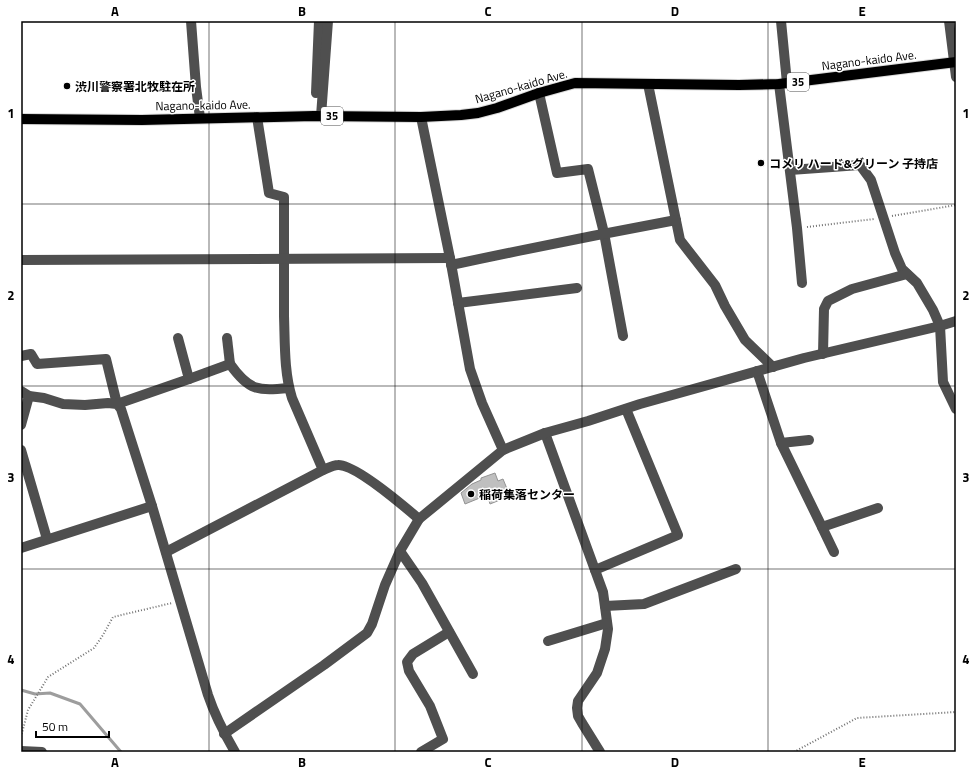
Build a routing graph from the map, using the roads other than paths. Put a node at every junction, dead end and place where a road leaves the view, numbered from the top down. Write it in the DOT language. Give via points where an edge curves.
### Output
graph roads {
  1 [pos="191,21"];
  2 [pos="318,21"];
  3 [pos="328,21"];
  4 [pos="781,21"];
  5 [pos="949,21"];
  6 [pos="322,39"];
  7 [pos="955,62"];
  8 [pos="956,77"];
  9 [pos="648,84"];
  10 [pos="783,84"];
  11 [pos="539,93"];
  12 [pos="317,116"];
  13 [pos="257,117"];
  14 [pos="421,117"];
  15 [pos="200,118"];
  16 [pos="21,119"];
  17 [pos="790,170"];
  18 [pos="676,220"];
  19 [pos="604,233"];
  20 [pos="283,259"];
  21 [pos="21,260"];
  22 [pos="451,261"];
  23 [pos="907,274"];
  24 [pos="802,283"];
  25 [pos="577,288"];
  26 [pos="458,303"];
  27 [pos="956,321"];
  28 [pos="940,326"];
  29 [pos="623,336"];
  30 [pos="178,338"];
  31 [pos="227,338"];
  32 [pos="824,354"];
  33 [pos="21,356"];
  34 [pos="230,364"];
  35 [pos="773,367"];
  36 [pos="757,371"];
  37 [pos="189,379"];
  38 [pos="289,388"];
  39 [pos="25,394"];
  40 [pos="117,404"];
  41 [pos="626,409"];
  42 [pos="956,409"];
  43 [pos="21,425"];
  44 [pos="545,433"];
  45 [pos="809,440"];
  46 [pos="781,443"];
  47 [pos="21,450"];
  48 [pos="503,450"];
  49 [pos="323,470"];
  50 [pos="152,506"];
  51 [pos="878,508"];
  52 [pos="418,519"];
  53 [pos="822,527"];
  54 [pos="47,539"];
  55 [pos="21,548"];
  56 [pos="400,551"];
  57 [pos="166,552"];
  58 [pos="834,552"];
  59 [pos="736,569"];
  60 [pos="595,570"];
  61 [pos="605,606"];
  62 [pos="607,623"];
  63 [pos="449,632"];
  64 [pos="548,641"];
  65 [pos="473,674"];
  66 [pos="224,734"];
  67 [pos="21,751"];
  68 [pos="42,752"];
  69 [pos="235,752"];
  70 [pos="421,752"];
  71 [pos="600,752"];
  1 -- 15 [label="street"];
  2 -- 6 [label="street"];
  3 -- 6 [label="street"];
  4 -- 10 [label="street"];
  5 -- 7 [label="street"];
  6 -- 12 [label="street"];
  7 -- 8 [label="street"];
  7 -- 10 [label="main road, Nagano-kaido Ave. / 35"];
  9 -- 10 [label="main road, Nagano-kaido Ave. / 35"];
  9 -- 11 [label="main road, Nagano-kaido Ave. / 35" via="575,83"];
  9 -- 18 [label="street"];
  10 -- 17 [label="street"];
  11 -- 14 [label="main road, Nagano-kaido Ave. / 35" via="478,112"];
  11 -- 19 [label="street" via="557,173 588,169"];
  12 -- 13 [label="main road, Nagano-kaido Ave. / 35"];
  12 -- 14 [label="main road, Nagano-kaido Ave. / 35"];
  13 -- 15 [label="main road, Nagano-kaido Ave. / 35"];
  13 -- 20 [label="street" via="269,193 284,197"];
  14 -- 22 [label="street"];
  15 -- 16 [label="main road, Nagano-kaido Ave. / 35"];
  17 -- 23 [label="street" via="860,165 871,180 894,253"];
  17 -- 24 [label="street"];
  18 -- 19 [label="street"];
  18 -- 35 [label="street" via="680,240 715,285 745,340"];
  19 -- 22 [label="street"];
  19 -- 29 [label="street"];
  20 -- 21 [label="street"];
  20 -- 22 [label="street"];
  20 -- 38 [label="street" via="285,360"];
  22 -- 26 [label="street"];
  23 -- 28 [label="street" via="917,284"];
  23 -- 32 [label="street" via="852,289 828,301 824,309"];
  25 -- 26 [label="street"];
  26 -- 48 [label="street" via="470,369"];
  27 -- 28 [label="street"];
  28 -- 32 [label="street"];
  28 -- 42 [label="street" via="943,382"];
  30 -- 37 [label="street"];
  31 -- 34 [label="street"];
  32 -- 35 [label="street"];
  33 -- 40 [label="street" via="31,354 37,364 106,360"];
  34 -- 37 [label="street"];
  34 -- 38 [label="street" via="249,385 260,389"];
  35 -- 36 [label="street"];
  36 -- 41 [label="street"];
  36 -- 46 [label="street"];
  37 -- 40 [label="street"];
  38 -- 49 [label="street"];
  39 -- 40 [label="street" via="63,404"];
  39 -- 43 [label="street"];
  40 -- 50 [label="street" via="121,409"];
  41 -- 44 [label="street"];
  41 -- 60 [label="street" via="678,535"];
  44 -- 48 [label="street"];
  44 -- 60 [label="street"];
  45 -- 46 [label="street"];
  46 -- 53 [label="street"];
  47 -- 54 [label="street"];
  48 -- 52 [label="street"];
  49 -- 52 [label="street" via="339,465 355,470"];
  49 -- 57 [label="street"];
  50 -- 54 [label="street"];
  50 -- 57 [label="street"];
  51 -- 53 [label="street"];
  52 -- 56 [label="street"];
  53 -- 58 [label="street"];
  54 -- 55 [label="street"];
  56 -- 63 [label="street" via="422,583"];
  56 -- 66 [label="street" via="367,633"];
  57 -- 66 [label="street" via="206,689"];
  59 -- 61 [label="street" via="644,604"];
  60 -- 61 [label="street"];
  61 -- 62 [label="street"];
  62 -- 64 [label="street"];
  62 -- 71 [label="street" via="605,649 596,673 578,701 577,708 578,716"];
  63 -- 65 [label="street"];
  63 -- 70 [label="street" via="413,654 407,662 409,671 430,706 443,739"];
  66 -- 69 [label="street"];
  67 -- 68 [label="street"];
}
